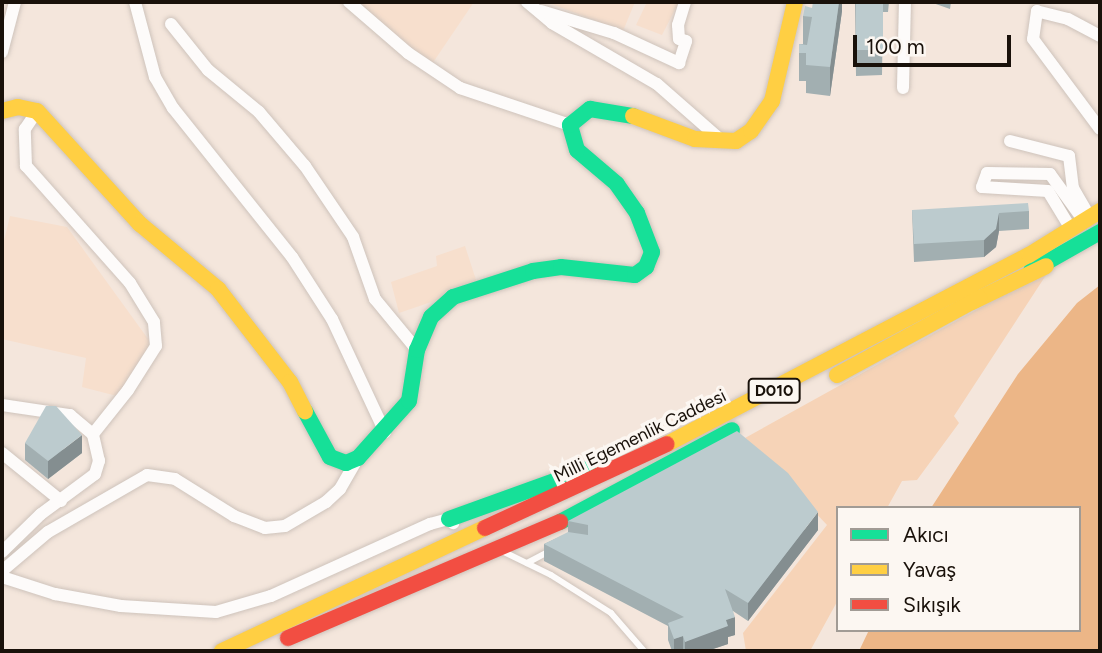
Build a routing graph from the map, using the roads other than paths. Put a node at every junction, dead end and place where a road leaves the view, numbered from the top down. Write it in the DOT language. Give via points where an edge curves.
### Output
graph roads {
  1 [pos="15,2"];
  2 [pos="135,2"];
  3 [pos="349,2"];
  4 [pos="685,2"];
  5 [pos="795,2"];
  6 [pos="905,2"];
  7 [pos="532,6"];
  8 [pos="171,24"];
  9 [pos="1100,36"];
  10 [pos="2,52"];
  11 [pos="903,88"];
  12 [pos="2,111"];
  13 [pos="37,111"];
  14 [pos="570,125"];
  15 [pos="1100,129"];
  16 [pos="722,141"];
  17 [pos="1010,141"];
  18 [pos="1087,227"];
  19 [pos="417,350"];
  20 [pos="2,405"];
  21 [pos="385,432"];
  22 [pos="93,434"];
  23 [pos="685,436"];
  24 [pos="2,453"];
  25 [pos="358,458"];
  26 [pos="61,501"];
  27 [pos="452,519"];
  28 [pos="489,530"];
  29 [pos="468,539"];
  30 [pos="557,548"];
  31 [pos="499,550"];
  32 [pos="2,552"];
  33 [pos="477,559"];
  34 [pos="527,564"];
  35 [pos="2,571"];
  36 [pos="2,577"];
  37 [pos="222,651"];
  38 [pos="256,651"];
  39 [pos="644,651"];
  1 -- 10 [label="street"];
  2 -- 21 [label="street" via="155,77 173,107 292,257 332,320"];
  3 -- 14 [label="street" via="408,53 460,89"];
  4 -- 7 [label="street" via="678,25 679,39 686,41 679,63 614,33"];
  5 -- 16 [label="main road" via="772,101 751,131 736,141"];
  6 -- 11 [label="street"];
  7 -- 16 [label="street" via="657,84"];
  8 -- 19 [label="street" via="208,70 259,112 305,166 353,237 375,299"];
  9 -- 15 [label="street" via="1068,19 1037,11 1033,38"];
  12 -- 13 [label="main road" via="18,107"];
  13 -- 22 [label="street" via="25,129 26,166 130,283 155,323 156,346"];
  13 -- 25 [label="main road" via="139,224 225,298 290,382 330,457 337,463"];
  14 -- 16 [label="main road" via="590,109 615,110 695,139"];
  14 -- 19 [label="main road" via="577,150 617,184 637,213 652,252 646,267 635,275 561,267 489,282 453,297 431,317"];
  17 -- 18 [label="street" via="1069,156 1073,188"];
  18 -- 18 [label="street" via="1050,174 987,173 982,187 1048,191"];
  18 -- 23 [label="main road, Milli Egemenlik Caddesi / D010"];
  18 -- 31 [label="main road, Milli Egemenlik Caddesi / D010" via="972,302"];
  19 -- 21 [label="main road" via="409,401"];
  20 -- 22 [label="street" via="69,415"];
  21 -- 25 [label="main road"];
  22 -- 26 [label="street" via="99,461 95,474"];
  23 -- 27 [label="main road"];
  23 -- 28 [label="main road, Milli Egemenlik Caddesi / D010"];
  24 -- 26 [label="street"];
  25 -- 35 [label="street" via="340,489 326,502 285,526 265,528 234,516 175,479 147,475 48,532"];
  26 -- 32 [label="street"];
  27 -- 28 [label="main road" via="477,519"];
  27 -- 29 [label="street"];
  27 -- 36 [label="street" via="430,524 271,596 216,612 121,606 55,594"];
  28 -- 29 [label="main road, Milli Egemenlik Caddesi / D010"];
  28 -- 31 [label="main road"];
  29 -- 33 [label="main road"];
  29 -- 37 [label="main road, Milli Egemenlik Caddesi / D010"];
  30 -- 34 [label="lane"];
  31 -- 33 [label="main road, Milli Egemenlik Caddesi / D010"];
  31 -- 34 [label="lane"];
  33 -- 38 [label="main road, Milli Egemenlik Caddesi / D010"];
  34 -- 39 [label="lane" via="611,613"];
}
